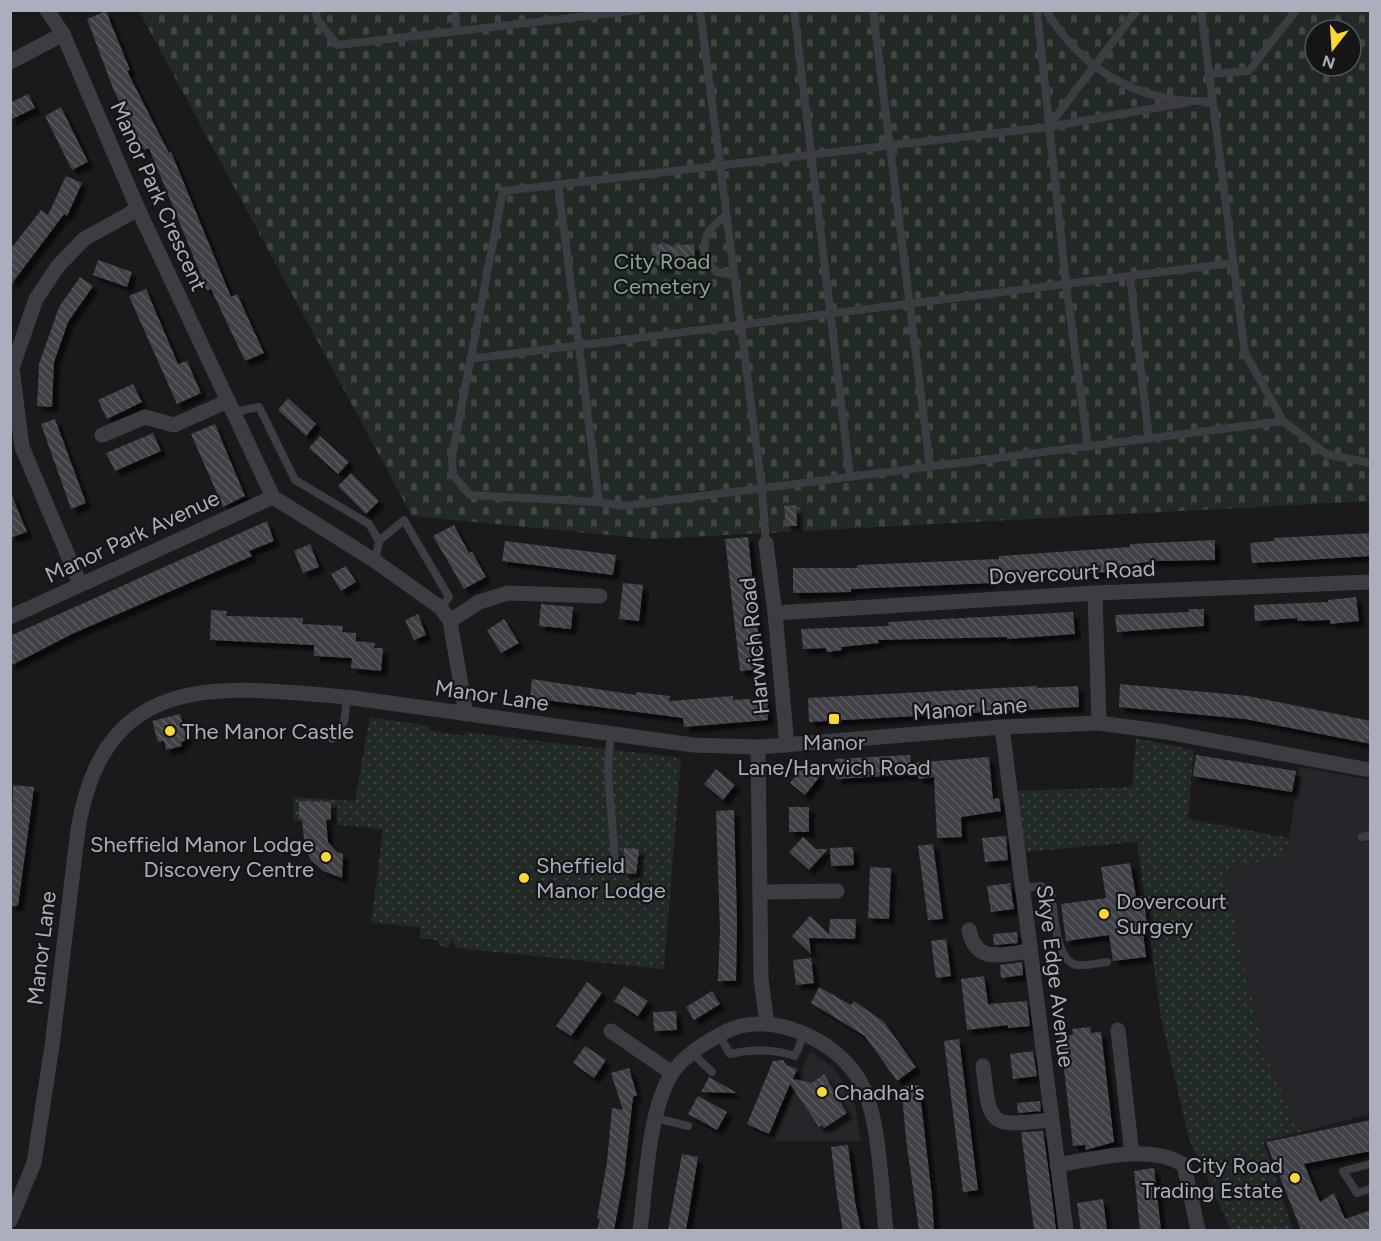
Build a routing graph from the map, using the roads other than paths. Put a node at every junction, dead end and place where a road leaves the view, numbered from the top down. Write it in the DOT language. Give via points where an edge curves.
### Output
graph roads {
  1 [pos="48,10"];
  2 [pos="316,10"];
  3 [pos="455,10"];
  4 [pos="639,10"];
  5 [pos="700,10"];
  6 [pos="794,10"];
  7 [pos="873,10"];
  8 [pos="1037,10"];
  9 [pos="1046,10"];
  10 [pos="1137,10"];
  11 [pos="1201,10"];
  12 [pos="1296,10"];
  13 [pos="458,31"];
  14 [pos="63,34"];
  15 [pos="10,62"];
  16 [pos="1094,68"];
  17 [pos="1209,74"];
  18 [pos="1213,101"];
  19 [pos="1189,102"];
  20 [pos="1048,127"];
  21 [pos="890,146"];
  22 [pos="812,154"];
  23 [pos="720,164"];
  24 [pos="558,184"];
  25 [pos="138,209"];
  26 [pos="726,215"];
  27 [pos="1233,263"];
  28 [pos="734,275"];
  29 [pos="1130,276"];
  30 [pos="1066,284"];
  31 [pos="908,304"];
  32 [pos="831,314"];
  33 [pos="741,325"];
  34 [pos="580,346"];
  35 [pos="470,359"];
  36 [pos="231,407"];
  37 [pos="1283,422"];
  38 [pos="102,435"];
  39 [pos="1149,439"];
  40 [pos="1088,447"];
  41 [pos="1371,463"];
  42 [pos="930,467"];
  43 [pos="850,477"];
  44 [pos="762,489"];
  45 [pos="273,497"];
  46 [pos="599,502"];
  47 [pos="379,541"];
  48 [pos="766,543"];
  49 [pos="375,561"];
  50 [pos="1371,582"];
  51 [pos="80,584"];
  52 [pos="1095,593"];
  53 [pos="600,596"];
  54 [pos="441,608"];
  55 [pos="776,613"];
  56 [pos="10,617"];
  57 [pos="450,621"];
  58 [pos="346,697"];
  59 [pos="466,714"];
  60 [pos="1099,723"];
  61 [pos="1002,727"];
  62 [pos="612,734"];
  63 [pos="332,739"];
  64 [pos="787,745"];
  65 [pos="758,747"];
  66 [pos="1371,770"];
  67 [pos="1371,835"];
  68 [pos="1362,837"];
  69 [pos="614,866"];
  70 [pos="1022,888"];
  71 [pos="837,891"];
  72 [pos="760,892"];
  73 [pos="969,930"];
  74 [pos="1030,951"];
  75 [pos="1107,962"];
  76 [pos="767,1024"];
  77 [pos="1118,1030"];
  78 [pos="611,1031"];
  79 [pos="804,1034"];
  80 [pos="719,1035"];
  81 [pos="692,1053"];
  82 [pos="983,1066"];
  83 [pos="712,1072"];
  84 [pos="672,1073"];
  85 [pos="656,1118"];
  86 [pos="1051,1120"];
  87 [pos="688,1126"];
  88 [pos="1132,1154"];
  89 [pos="1371,1164"];
  90 [pos="1057,1165"];
  91 [pos="1371,1189"];
  92 [pos="14,1203"];
  93 [pos="10,1221"];
  94 [pos="640,1230"];
  95 [pos="886,1230"];
  96 [pos="1066,1230"];
  97 [pos="1198,1230"];
  1 -- 14 [label="street, Manor Park Crescent"];
  2 -- 13 [label="lane" via="317,19 338,45"];
  3 -- 13 [label="lane"];
  4 -- 13 [label="lane"];
  5 -- 23 [label="lane"];
  6 -- 22 [label="lane"];
  7 -- 21 [label="lane"];
  8 -- 20 [label="lane"];
  9 -- 16 [label="lane" via="1058,30"];
  10 -- 16 [label="lane"];
  11 -- 17 [label="lane"];
  12 -- 17 [label="lane" via="1249,71"];
  14 -- 15 [label="street"];
  14 -- 25 [label="street, Manor Park Crescent"];
  16 -- 19 [label="lane" via="1126,86"];
  16 -- 20 [label="lane"];
  17 -- 18 [label="lane"];
  18 -- 19 [label="lane"];
  18 -- 27 [label="lane"];
  19 -- 20 [label="lane"];
  20 -- 21 [label="lane"];
  20 -- 30 [label="lane"];
  21 -- 22 [label="lane"];
  21 -- 31 [label="lane"];
  22 -- 23 [label="lane"];
  22 -- 32 [label="lane"];
  23 -- 24 [label="lane"];
  23 -- 26 [label="lane"];
  24 -- 34 [label="lane"];
  24 -- 35 [label="lane" via="503,190"];
  25 -- 36 [label="street, Manor Park Crescent"];
  25 -- 51 [label="street" via="84,239 58,266 36,299 12,368 22,447"];
  26 -- 28 [label="lane"];
  26 -- 28 [label="lane" via="704,238 705,261 717,272"];
  27 -- 29 [label="lane"];
  27 -- 37 [label="lane" via="1245,353"];
  28 -- 33 [label="lane"];
  29 -- 30 [label="lane"];
  29 -- 39 [label="lane"];
  30 -- 31 [label="lane"];
  30 -- 40 [label="lane"];
  31 -- 32 [label="lane"];
  31 -- 42 [label="lane"];
  32 -- 33 [label="lane"];
  32 -- 43 [label="lane"];
  33 -- 34 [label="lane"];
  33 -- 44 [label="lane"];
  34 -- 35 [label="lane"];
  34 -- 46 [label="lane"];
  35 -- 46 [label="lane" via="452,456 453,475 470,495"];
  36 -- 38 [label="street" via="174,425 145,417"];
  36 -- 45 [label="street, Manor Park Crescent"];
  36 -- 47 [label="lane" via="259,407 295,480 369,524"];
  37 -- 39 [label="lane"];
  37 -- 41 [label="lane" via="1326,454"];
  39 -- 40 [label="lane"];
  40 -- 42 [label="lane"];
  42 -- 43 [label="lane"];
  43 -- 44 [label="lane"];
  44 -- 46 [label="lane" via="624,506"];
  44 -- 48 [label="lane"];
  45 -- 49 [label="street"];
  45 -- 51 [label="street, Manor Park Avenue"];
  47 -- 49 [label="lane"];
  47 -- 54 [label="lane" via="404,520 449,597"];
  48 -- 55 [label="street, Harwich Road"];
  49 -- 54 [label="street"];
  50 -- 52 [label="street, Dovercourt Road"];
  51 -- 56 [label="street, Manor Park Avenue"];
  52 -- 55 [label="street, Dovercourt Road"];
  52 -- 60 [label="street"];
  53 -- 57 [label="street" via="508,593 479,602"];
  54 -- 57 [label="street"];
  55 -- 64 [label="street, Harwich Road"];
  57 -- 59 [label="street"];
  58 -- 59 [label="street, Manor Lane"];
  58 -- 63 [label="lane" via="345,721"];
  58 -- 92 [label="street, Manor Lane" via="263,692 194,694 148,708 115,735 94,772 80,812 34,1163"];
  59 -- 62 [label="street, Manor Lane"];
  60 -- 61 [label="street, Manor Lane"];
  60 -- 66 [label="street, Manor Lane"];
  61 -- 64 [label="street, Manor Lane"];
  61 -- 70 [label="street, Skye Edge Avenue"];
  62 -- 65 [label="street, Manor Lane" via="693,745"];
  62 -- 69 [label="lane" via="608,750"];
  64 -- 65 [label="street, Manor Lane"];
  65 -- 72 [label="street"];
  67 -- 68 [label="lane"];
  70 -- 74 [label="street, Skye Edge Avenue"];
  70 -- 75 [label="lane" via="1041,886 1051,892 1065,957 1077,965"];
  71 -- 72 [label="street"];
  72 -- 76 [label="street" via="761,979"];
  73 -- 74 [label="street" via="971,945 978,952 988,955"];
  74 -- 86 [label="street, Skye Edge Avenue"];
  76 -- 79 [label="street"];
  76 -- 80 [label="street" via="740,1026"];
  77 -- 88 [label="street"];
  78 -- 84 [label="street"];
  79 -- 80 [label="lane" via="795,1056 746,1050 730,1054"];
  79 -- 95 [label="street" via="831,1049 862,1084 870,1106"];
  80 -- 81 [label="street"];
  81 -- 83 [label="lane"];
  81 -- 84 [label="street"];
  82 -- 86 [label="street" via="987,1106 999,1122"];
  84 -- 85 [label="street"];
  85 -- 87 [label="lane"];
  85 -- 94 [label="street"];
  86 -- 90 [label="street, Skye Edge Avenue"];
  88 -- 90 [label="street"];
  88 -- 97 [label="street" via="1170,1156 1184,1165"];
  89 -- 91 [label="lane" via="1343,1171 1357,1193"];
  90 -- 96 [label="street, Skye Edge Avenue"];
  92 -- 93 [label="street, Manor Lane"];
}
